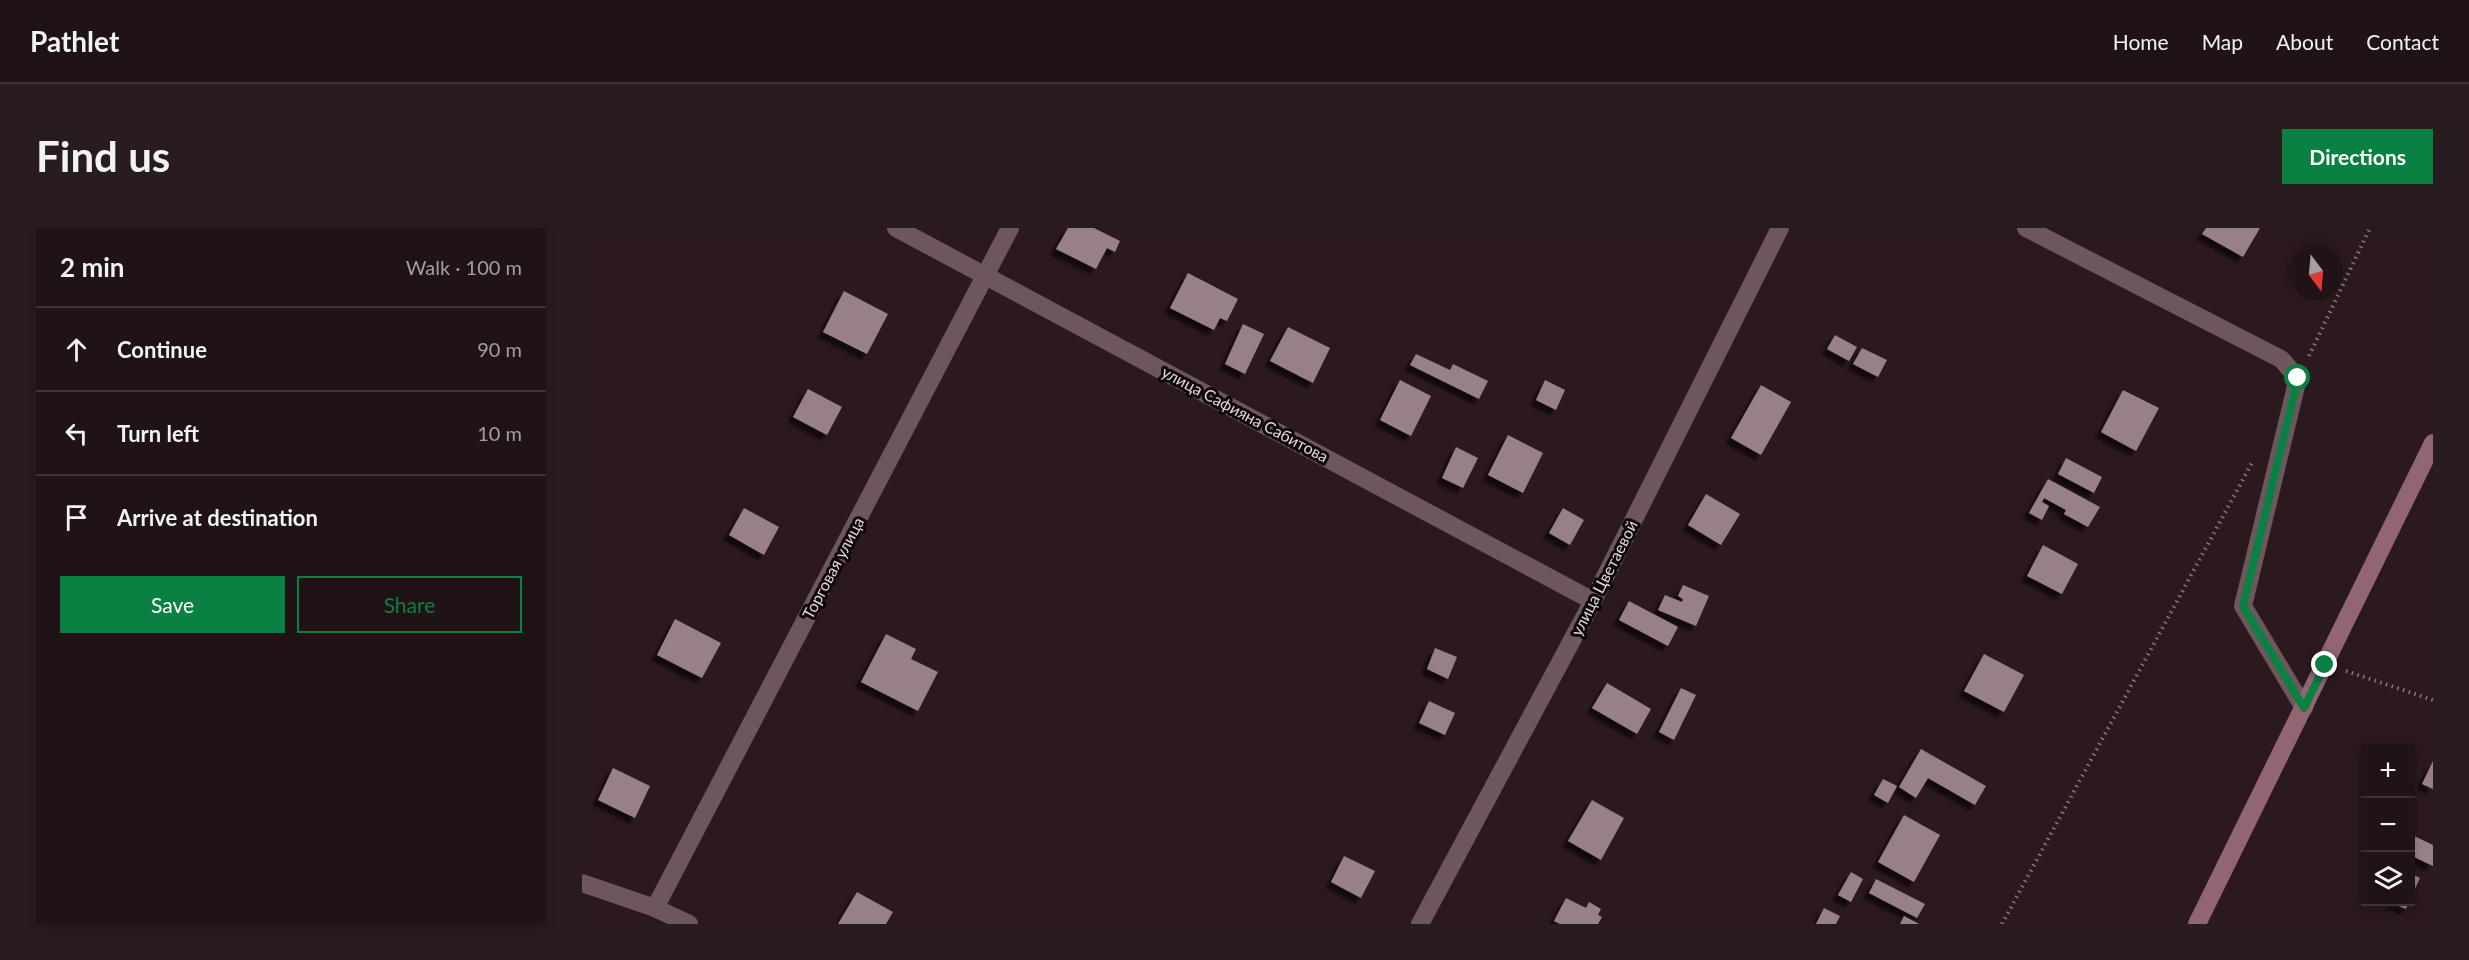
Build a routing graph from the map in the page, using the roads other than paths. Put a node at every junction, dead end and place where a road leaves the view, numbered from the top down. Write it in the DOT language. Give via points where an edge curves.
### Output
graph roads {
  1 [pos="896,228"];
  2 [pos="1010,228"];
  3 [pos="1780,228"];
  4 [pos="2026,228"];
  5 [pos="986,275"];
  6 [pos="2433,443"];
  7 [pos="1593,601"];
  8 [pos="2304,708"];
  9 [pos="582,883"];
  10 [pos="655,908"];
  11 [pos="689,924"];
  12 [pos="1420,924"];
  13 [pos="2197,924"];
  1 -- 5 [label="street, улица Сафияна Сабитова"];
  2 -- 5 [label="street, Торговая улица"];
  3 -- 7 [label="street, улица Цветаевой"];
  4 -- 8 [label="street" via="2281,359 2298,378 2243,606"];
  5 -- 7 [label="street, улица Сафияна Сабитова"];
  5 -- 10 [label="street, Торговая улица"];
  6 -- 8 [label="street"];
  7 -- 12 [label="street, улица Цветаевой"];
  8 -- 13 [label="street"];
  9 -- 10 [label="street"];
  10 -- 11 [label="street"];
}
